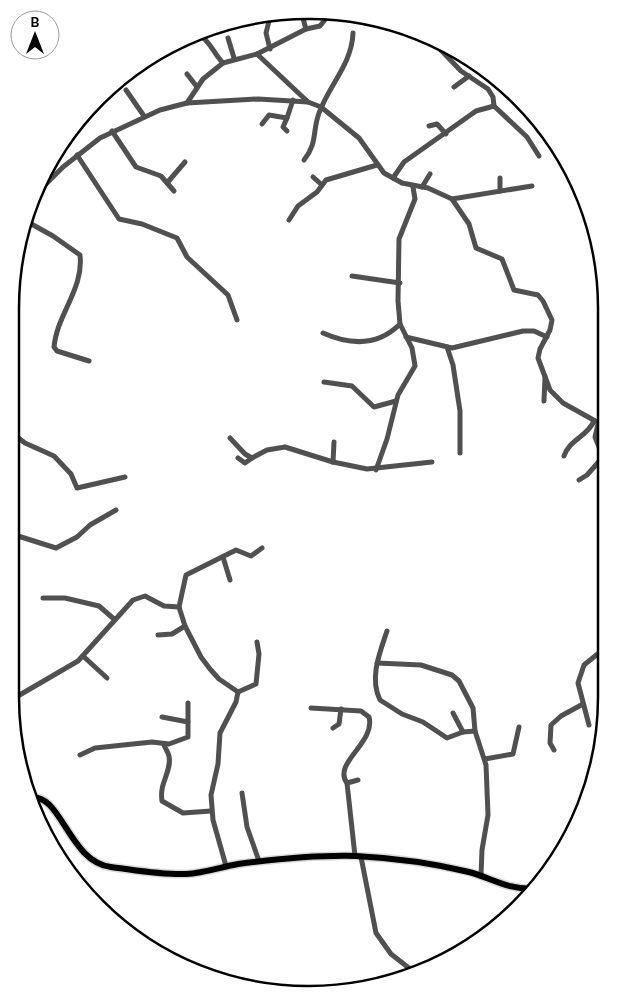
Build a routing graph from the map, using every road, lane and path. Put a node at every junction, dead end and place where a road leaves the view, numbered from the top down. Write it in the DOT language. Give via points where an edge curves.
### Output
graph roads {
  1 [pos="303,19"];
  2 [pos="326,19"];
  3 [pos="270,21"];
  4 [pos="306,29"];
  5 [pos="353,33"];
  6 [pos="204,38"];
  7 [pos="228,38"];
  8 [pos="270,49"];
  9 [pos="445,53"];
  10 [pos="257,54"];
  11 [pos="234,58"];
  12 [pos="222,63"];
  13 [pos="187,74"];
  14 [pos="468,76"];
  15 [pos="197,87"];
  16 [pos="454,87"];
  17 [pos="126,90"];
  18 [pos="293,100"];
  19 [pos="308,102"];
  20 [pos="187,103"];
  21 [pos="494,106"];
  22 [pos="321,107"];
  23 [pos="144,116"];
  24 [pos="287,118"];
  25 [pos="262,124"];
  26 [pos="429,126"];
  27 [pos="112,131"];
  28 [pos="287,131"];
  29 [pos="446,134"];
  30 [pos="77,155"];
  31 [pos="539,156"];
  32 [pos="304,160"];
  33 [pos="185,162"];
  34 [pos="377,165"];
  35 [pos="430,174"];
  36 [pos="313,177"];
  37 [pos="393,178"];
  38 [pos="500,178"];
  39 [pos="48,183"];
  40 [pos="167,183"];
  41 [pos="322,185"];
  42 [pos="532,186"];
  43 [pos="413,187"];
  44 [pos="422,187"];
  45 [pos="174,191"];
  46 [pos="500,191"];
  47 [pos="452,199"];
  48 [pos="289,220"];
  49 [pos="32,223"];
  50 [pos="352,276"];
  51 [pos="400,283"];
  52 [pos="237,320"];
  53 [pos="400,324"];
  54 [pos="323,332"];
  55 [pos="547,336"];
  56 [pos="406,337"];
  57 [pos="447,347"];
  58 [pos="89,361"];
  59 [pos="546,374"];
  60 [pos="324,382"];
  61 [pos="396,401"];
  62 [pos="544,401"];
  63 [pos="596,423"];
  64 [pos="19,438"];
  65 [pos="230,438"];
  66 [pos="334,442"];
  67 [pos="598,444"];
  68 [pos="460,453"];
  69 [pos="564,456"];
  70 [pos="238,458"];
  71 [pos="252,458"];
  72 [pos="334,462"];
  73 [pos="432,462"];
  74 [pos="598,463"];
  75 [pos="376,470"];
  76 [pos="126,477"];
  77 [pos="579,480"];
  78 [pos="116,510"];
  79 [pos="19,536"];
  80 [pos="262,548"];
  81 [pos="223,557"];
  82 [pos="230,580"];
  83 [pos="43,598"];
  84 [pos="179,607"];
  85 [pos="114,619"];
  86 [pos="185,626"];
  87 [pos="387,631"];
  88 [pos="158,635"];
  89 [pos="257,642"];
  90 [pos="598,654"];
  91 [pos="83,656"];
  92 [pos="377,663"];
  93 [pos="107,678"];
  94 [pos="238,692"];
  95 [pos="19,695"];
  96 [pos="188,703"];
  97 [pos="583,704"];
  98 [pos="311,708"];
  99 [pos="340,709"];
  100 [pos="453,714"];
  101 [pos="162,717"];
  102 [pos="188,722"];
  103 [pos="589,724"];
  104 [pos="519,727"];
  105 [pos="333,728"];
  106 [pos="463,732"];
  107 [pos="475,732"];
  108 [pos="164,745"];
  109 [pos="554,750"];
  110 [pos="80,755"];
  111 [pos="485,759"];
  112 [pos="358,780"];
  113 [pos="347,783"];
  114 [pos="242,793"];
  115 [pos="38,800"];
  116 [pos="212,811"];
  117 [pos="358,856"];
  118 [pos="259,861"];
  119 [pos="226,866"];
  120 [pos="481,876"];
  121 [pos="526,888"];
  122 [pos="409,968"];
  1 -- 4 [label="street"];
  2 -- 4 [label="street" via="320,26"];
  3 -- 8 [label="street" via="266,33"];
  4 -- 8 [label="street"];
  5 -- 22 [label="street" via="349,58"];
  6 -- 12 [label="street"];
  7 -- 11 [label="street"];
  8 -- 10 [label="street"];
  9 -- 14 [label="street"];
  10 -- 11 [label="street"];
  10 -- 19 [label="street"];
  11 -- 12 [label="street"];
  12 -- 15 [label="street"];
  13 -- 15 [label="street"];
  14 -- 16 [label="street"];
  14 -- 21 [label="street" via="488,89"];
  15 -- 20 [label="street"];
  17 -- 23 [label="street"];
  18 -- 19 [label="street"];
  18 -- 20 [label="street"];
  18 -- 24 [label="street"];
  19 -- 22 [label="street"];
  20 -- 23 [label="street"];
  21 -- 29 [label="street" via="476,111"];
  21 -- 31 [label="street" via="528,137"];
  22 -- 32 [label="street" via="315,141"];
  22 -- 34 [label="street" via="359,138"];
  23 -- 27 [label="street"];
  24 -- 25 [label="street" via="270,115"];
  24 -- 28 [label="street" via="282,128"];
  26 -- 29 [label="street" via="437,124"];
  27 -- 30 [label="street"];
  27 -- 40 [label="street" via="138,169 156,173"];
  29 -- 37 [label="street" via="404,162"];
  30 -- 39 [label="street"];
  30 -- 52 [label="street" via="119,219 177,238 187,257 228,295"];
  33 -- 40 [label="street"];
  34 -- 37 [label="street"];
  34 -- 41 [label="street" via="331,177"];
  35 -- 44 [label="street"];
  36 -- 41 [label="street"];
  37 -- 43 [label="street"];
  38 -- 46 [label="street"];
  40 -- 45 [label="street"];
  41 -- 48 [label="street" via="298,206"];
  42 -- 46 [label="street"];
  43 -- 44 [label="street"];
  43 -- 51 [label="street" via="415,199 399,239"];
  44 -- 47 [label="street"];
  46 -- 47 [label="street"];
  47 -- 55 [label="street" via="469,224 476,248 503,260 508,281 514,290 538,295 543,301 552,320"];
  49 -- 58 [label="street" via="80,254 77,285 59,324 54,347 57,351"];
  50 -- 51 [label="street"];
  51 -- 53 [label="street"];
  53 -- 54 [label="street" via="369,342 349,342"];
  53 -- 56 [label="street"];
  55 -- 57 [label="street" via="523,331"];
  55 -- 59 [label="street" via="538,358 539,366"];
  56 -- 57 [label="street"];
  56 -- 61 [label="street" via="415,366"];
  57 -- 68 [label="street" via="453,365 460,416"];
  59 -- 62 [label="street"];
  59 -- 63 [label="street" via="550,390 558,399"];
  60 -- 61 [label="street" via="352,386 374,407"];
  61 -- 75 [label="street"];
  63 -- 67 [label="street"];
  63 -- 69 [label="street" via="569,446"];
  64 -- 76 [label="street" via="54,456 71,474 77,488"];
  65 -- 71 [label="street"];
  66 -- 72 [label="street"];
  70 -- 71 [label="street" via="245,463"];
  71 -- 72 [label="street" via="267,450 285,447"];
  72 -- 75 [label="street"];
  73 -- 75 [label="street"];
  74 -- 77 [label="street"];
  78 -- 79 [label="street" via="56,548"];
  80 -- 81 [label="street" via="251,556 238,550"];
  81 -- 82 [label="street"];
  81 -- 84 [label="street" via="186,575"];
  83 -- 85 [label="street" via="65,598 99,606"];
  84 -- 85 [label="street" via="164,606 151,597 138,597"];
  84 -- 86 [label="street"];
  85 -- 91 [label="street"];
  86 -- 88 [label="street" via="172,634"];
  86 -- 94 [label="street" via="210,670"];
  87 -- 92 [label="street"];
  89 -- 94 [label="street" via="256,684"];
  90 -- 97 [label="street" via="584,665 578,683"];
  91 -- 93 [label="street"];
  91 -- 95 [label="street"];
  92 -- 106 [label="street" via="376,683 383,703 423,722 447,738"];
  92 -- 107 [label="street" via="421,665 456,677 473,708"];
  94 -- 116 [label="street" via="220,732 218,764 212,785"];
  96 -- 102 [label="street"];
  97 -- 103 [label="street"];
  97 -- 109 [label="street" via="551,725 550,743"];
  98 -- 99 [label="street"];
  99 -- 105 [label="street" via="339,724"];
  99 -- 113 [label="street" via="361,711 370,720 370,729 363,743 345,768"];
  100 -- 106 [label="street"];
  101 -- 102 [label="street"];
  102 -- 108 [label="street" via="188,737"];
  104 -- 111 [label="street" via="513,754"];
  106 -- 107 [label="street"];
  107 -- 111 [label="street"];
  108 -- 110 [label="street" via="152,742 105,746"];
  108 -- 116 [label="street" via="169,757 167,774 161,786 162,800 182,814"];
  111 -- 120 [label="street" via="488,815"];
  112 -- 113 [label="street"];
  113 -- 117 [label="street"];
  114 -- 118 [label="street" via="246,827"];
  115 -- 119 [label="main road" via="49,804 79,850 98,864 180,874"];
  116 -- 119 [label="street"];
  117 -- 118 [label="main road"];
  117 -- 120 [label="main road" via="432,864"];
  117 -- 122 [label="street" via="376,934 391,954"];
  118 -- 119 [label="main road"];
  120 -- 121 [label="main road" via="509,887"];
}
